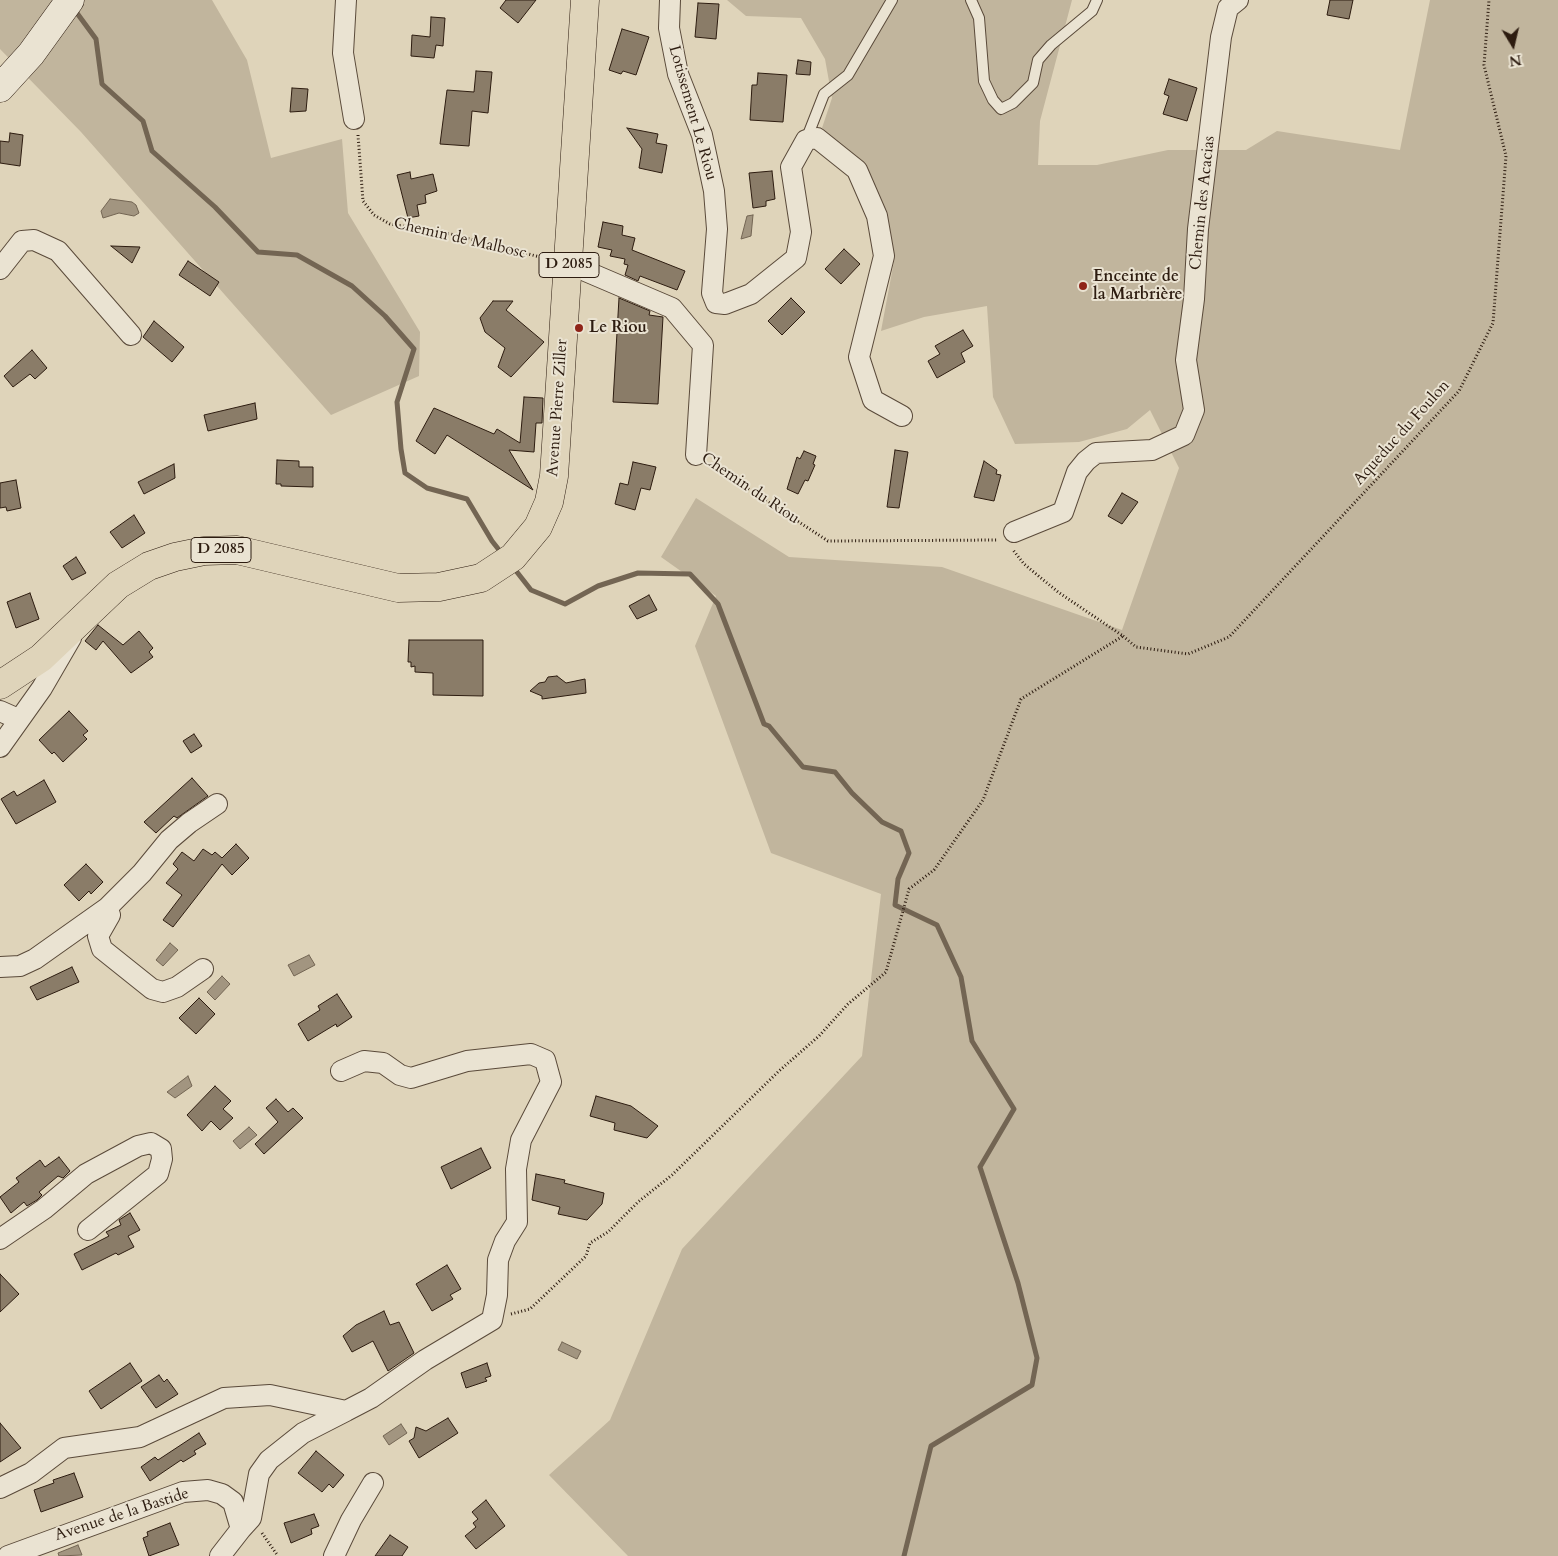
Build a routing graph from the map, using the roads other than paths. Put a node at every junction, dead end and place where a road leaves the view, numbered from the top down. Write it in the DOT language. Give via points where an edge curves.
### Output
graph roads {
  1 [pos="70,0"];
  2 [pos="346,0"];
  3 [pos="585,0"];
  4 [pos="670,0"];
  5 [pos="892,0"];
  6 [pos="971,0"];
  7 [pos="1097,0"];
  8 [pos="1228,3"];
  9 [pos="0,88"];
  10 [pos="354,119"];
  11 [pos="806,140"];
  12 [pos="560,261"];
  13 [pos="0,269"];
  14 [pos="131,335"];
  15 [pos="902,416"];
  16 [pos="696,455"];
  17 [pos="1010,536"];
  18 [pos="80,622"];
  19 [pos="0,685"];
  20 [pos="9,715"];
  21 [pos="0,747"];
  22 [pos="217,804"];
  23 [pos="107,908"];
  24 [pos="0,967"];
  25 [pos="203,968"];
  26 [pos="341,1071"];
  27 [pos="88,1230"];
  28 [pos="0,1239"];
  29 [pos="346,1411"];
  30 [pos="373,1483"];
  31 [pos="0,1488"];
  32 [pos="246,1524"];
  33 [pos="8,1556"];
  34 [pos="220,1556"];
  35 [pos="334,1556"];
  1 -- 9 [label="main road" via="31,54"];
  2 -- 10 [label="street" via="343,53"];
  3 -- 12 [label="main road, Avenue Pierre Ziller / D 2085"];
  4 -- 11 [label="street, Lotissement Le Riou" via="669,28 678,74 702,135 714,190 717,229 712,293 716,303 725,304 750,294 796,258 801,232 791,167"];
  5 -- 11 [label="lane" via="848,75 824,94"];
  6 -- 7 [label="lane" via="980,18 984,81 1001,109 1033,83 1038,60 1092,11"];
  8 -- 17 [label="street, Chemin des Acacias" via="1198,229 1186,360 1194,410 1184,435 1152,450 1096,454 1077,472 1063,512"];
  11 -- 15 [label="street" via="817,138 857,170 877,216 884,256 859,357 873,400"];
  12 -- 16 [label="street, Chemin du Riou" via="672,308 703,346"];
  12 -- 18 [label="main road, Avenue Pierre Ziller / D 2085" via="554,476 549,502 538,526 513,557 480,578 439,587 398,588 237,550 204,551 175,557 133,574 108,593"];
  13 -- 14 [label="street" via="22,241 34,240 58,252"];
  18 -- 19 [label="main road, D 2085" via="41,658"];
  18 -- 20 [label="street" via="42,688"];
  20 -- 21 [label="street" via="4,744"];
  22 -- 23 [label="street" via="169,840"];
  23 -- 24 [label="street" via="35,959 20,966"];
  23 -- 25 [label="street" via="110,915 98,936 102,950 152,988 163,992 177,987"];
  26 -- 29 [label="street" via="364,1061 383,1063 400,1075 411,1078 467,1061 531,1054 545,1060 551,1082 520,1140 516,1169 518,1222 505,1241 498,1260 499,1317"];
  27 -- 28 [label="street" via="158,1174 161,1149 151,1143 138,1146 86,1174 44,1209"];
  29 -- 31 [label="street" via="270,1395 224,1398 140,1437 64,1448 31,1473"];
  29 -- 32 [label="street" via="303,1432 268,1460 259,1474"];
  30 -- 35 [label="street"];
  32 -- 33 [label="street, Avenue de la Bastide" via="233,1502 222,1494 208,1490 183,1492"];
  32 -- 34 [label="street"];
}
